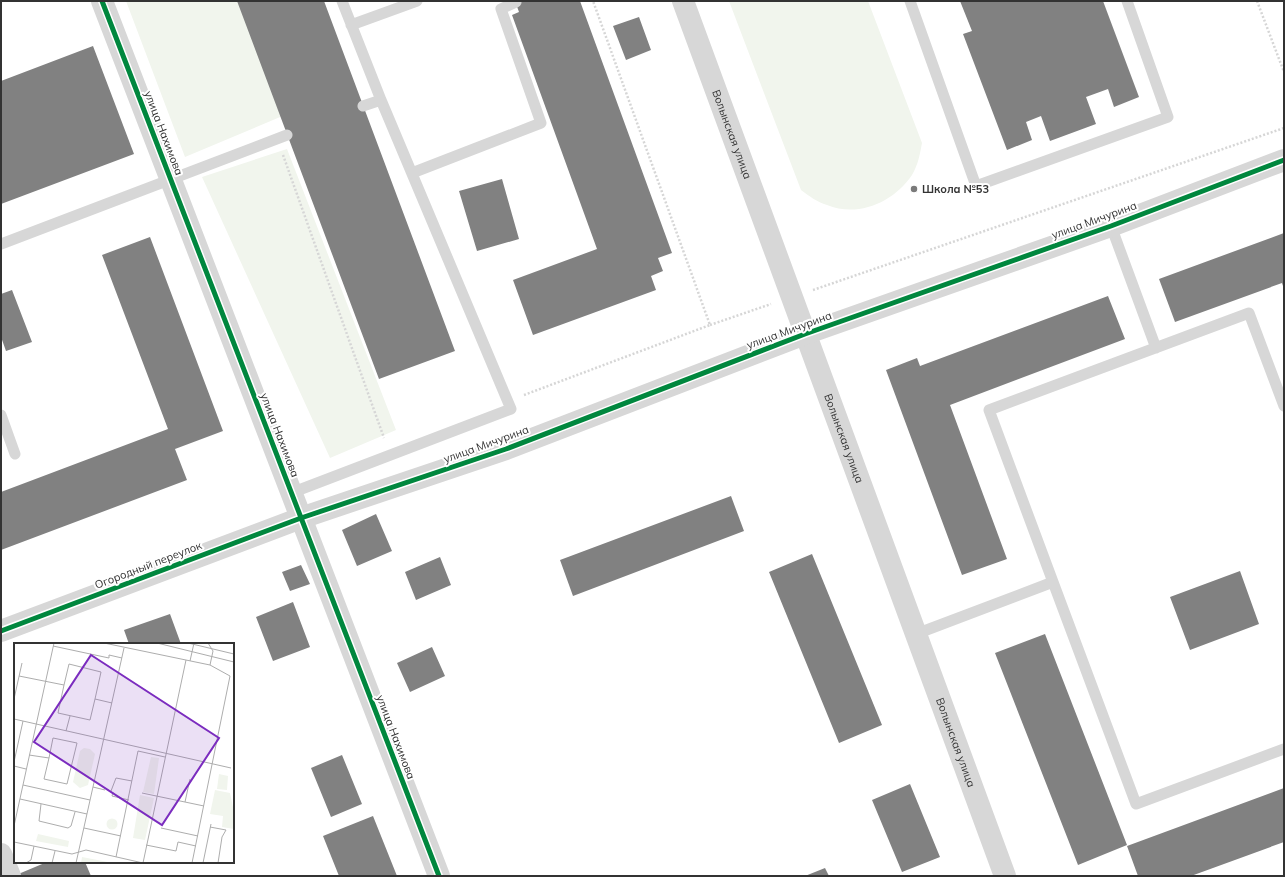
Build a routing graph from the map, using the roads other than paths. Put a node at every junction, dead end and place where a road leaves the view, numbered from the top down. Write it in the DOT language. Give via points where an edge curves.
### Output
graph roads {
  1 [pos="102,1"];
  2 [pos="342,1"];
  3 [pos="417,1"];
  4 [pos="683,1"];
  5 [pos="910,1"];
  6 [pos="1127,1"];
  7 [pos="516,2"];
  8 [pos="500,5"];
  9 [pos="351,25"];
  10 [pos="381,100"];
  11 [pos="363,106"];
  12 [pos="282,136"];
  13 [pos="1284,160"];
  14 [pos="412,173"];
  15 [pos="170,179"];
  16 [pos="1111,226"];
  17 [pos="1,244"];
  18 [pos="805,334"];
  19 [pos="1156,348"];
  20 [pos="1284,406"];
  21 [pos="1,416"];
  22 [pos="15,454"];
  23 [pos="292,493"];
  24 [pos="301,518"];
  25 [pos="1053,582"];
  26 [pos="1,631"];
  27 [pos="916,634"];
  28 [pos="1284,748"];
  29 [pos="1,854"];
  30 [pos="10,876"];
  31 [pos="439,876"];
  32 [pos="1005,876"];
  1 -- 15 [label="street, улица Нахимова"];
  2 -- 9 [label="lane"];
  3 -- 9 [label="lane"];
  4 -- 18 [label="street, Волынская улица"];
  5 -- 6 [label="lane" via="976,186 1168,117"];
  7 -- 8 [label="lane"];
  8 -- 14 [label="lane" via="541,123"];
  9 -- 10 [label="lane"];
  10 -- 11 [label="lane"];
  10 -- 14 [label="lane"];
  12 -- 15 [label="lane"];
  13 -- 16 [label="street, улица Мичурина"];
  14 -- 23 [label="lane" via="511,409"];
  15 -- 17 [label="lane"];
  15 -- 23 [label="street, улица Нахимова"];
  16 -- 18 [label="street, улица Мичурина"];
  16 -- 19 [label="lane"];
  18 -- 24 [label="street, улица Мичурина" via="506,449"];
  18 -- 27 [label="street, Волынская улица"];
  19 -- 20 [label="lane" via="1249,313"];
  19 -- 25 [label="lane" via="989,410"];
  21 -- 22 [label="lane"];
  23 -- 24 [label="street, улица Нахимова"];
  24 -- 26 [label="street, Огородный переулок"];
  24 -- 31 [label="street, улица Нахимова"];
  25 -- 27 [label="lane"];
  25 -- 28 [label="lane" via="1136,804"];
  27 -- 32 [label="street, Волынская улица"];
  29 -- 30 [label="street"];
}
